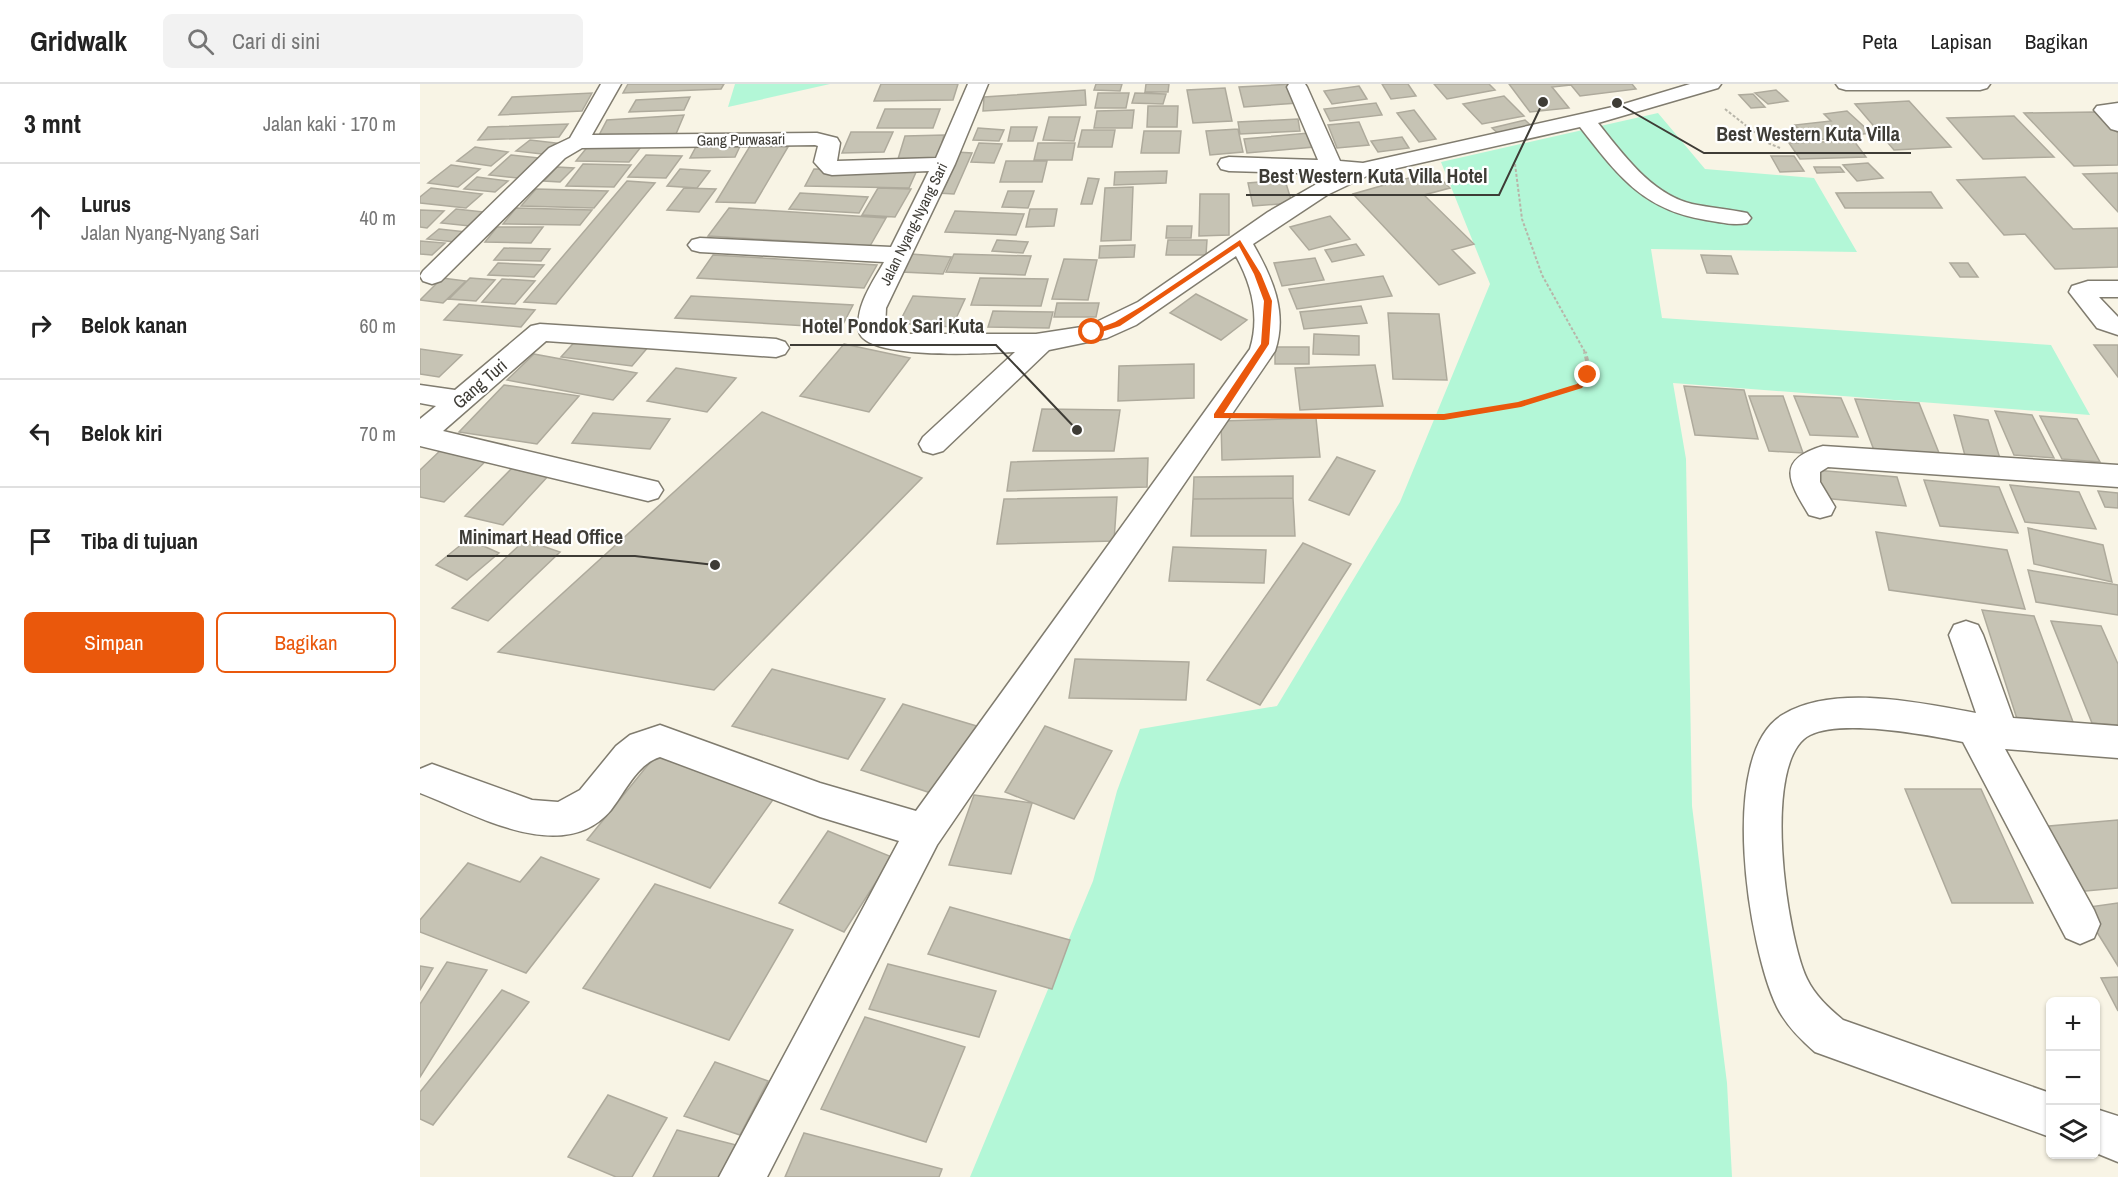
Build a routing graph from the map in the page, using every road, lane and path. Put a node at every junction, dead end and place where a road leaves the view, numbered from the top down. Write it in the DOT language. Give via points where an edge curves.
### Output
graph roads {
  1 [pos="611,84"];
  2 [pos="978,84"];
  3 [pos="1846,84"];
  4 [pos="1980,84"];
  5 [pos="1700,85"];
  6 [pos="1297,87"];
  7 [pos="2118,109"];
  8 [pos="1585,120"];
  9 [pos="2118,124"];
  10 [pos="1512,137"];
  11 [pos="578,142"];
  12 [pos="1780,148"];
  13 [pos="944,164"];
  14 [pos="1229,164"];
  15 [pos="1331,166"];
  16 [pos="1364,169"];
  17 [pos="1739,218"];
  18 [pos="1240,242"];
  19 [pos="700,245"];
  20 [pos="899,255"];
  21 [pos="432,276"];
  22 [pos="2118,289"];
  23 [pos="2118,327"];
  24 [pos="1040,344"];
  25 [pos="776,348"];
  26 [pos="420,394"];
  27 [pos="461,400"];
  28 [pos="1217,416"];
  29 [pos="420,435"];
  30 [pos="933,444"];
  31 [pos="2118,476"];
  32 [pos="648,490"];
  33 [pos="1820,507"];
  34 [pos="1966,636"];
  35 [pos="1988,731"];
  36 [pos="2118,742"];
  37 [pos="432,782"];
  38 [pos="924,832"];
  39 [pos="2079,924"];
  40 [pos="2046,1114"];
  41 [pos="2100,1132"];
  42 [pos="2118,1139"];
  43 [pos="742,1177"];
  1 -- 11 [label="street"];
  2 -- 13 [label="street, Jalan Nyang-Nyang Sari"];
  3 -- 4 [label="street"];
  5 -- 8 [label="street, Jalan Nyang-Nyang Sari"];
  5 -- 12 [label="path" via="1763,139"];
  6 -- 15 [label="street"];
  7 -- 9 [label="street" via="2104,110"];
  8 -- 10 [label="street, Jalan Nyang-Nyang Sari"];
  8 -- 17 [label="street" via="1649,191 1667,203"];
  10 -- 16 [label="street, Jalan Nyang-Nyang Sari"];
  10 -- 28 [label="path" via="1522,219 1542,275 1588,357 1590,366 1580,386 1518,405 1444,417"];
  11 -- 13 [label="street, Gang Purwasari" via="817,139 829,143 825,162 832,168"];
  11 -- 21 [label="street" via="556,153"];
  13 -- 20 [label="street, Jalan Nyang-Nyang Sari"];
  14 -- 15 [label="street"];
  15 -- 16 [label="street"];
  16 -- 18 [label="street, Jalan Nyang-Nyang Sari" via="1326,186"];
  18 -- 24 [label="street, Jalan Nyang-Nyang Sari" via="1172,291 1117,324"];
  18 -- 28 [label="street" via="1268,301 1265,344"];
  19 -- 20 [label="street"];
  20 -- 24 [label="street, Jalan Nyang-Nyang Sari" via="873,308 872,332 879,339"];
  22 -- 23 [label="street" via="2081,292 2106,322"];
  24 -- 30 [label="street"];
  25 -- 27 [label="street, Gang Turi" via="540,332"];
  26 -- 27 [label="street"];
  27 -- 29 [label="street, Gang Turi"];
  28 -- 38 [label="street"];
  29 -- 32 [label="street"];
  31 -- 33 [label="street" via="1824,456 1805,466 1805,483"];
  34 -- 35 [label="street"];
  35 -- 36 [label="street"];
  35 -- 39 [label="street"];
  35 -- 40 [label="street" via="1863,714 1812,717 1783,735 1767,771 1762,800 1766,874 1778,955 1798,1006 1830,1036"];
  37 -- 38 [label="street" via="532,818 565,818 589,808 644,745 660,741 820,800"];
  38 -- 43 [label="street"];
  41 -- 42 [label="street"];
}
